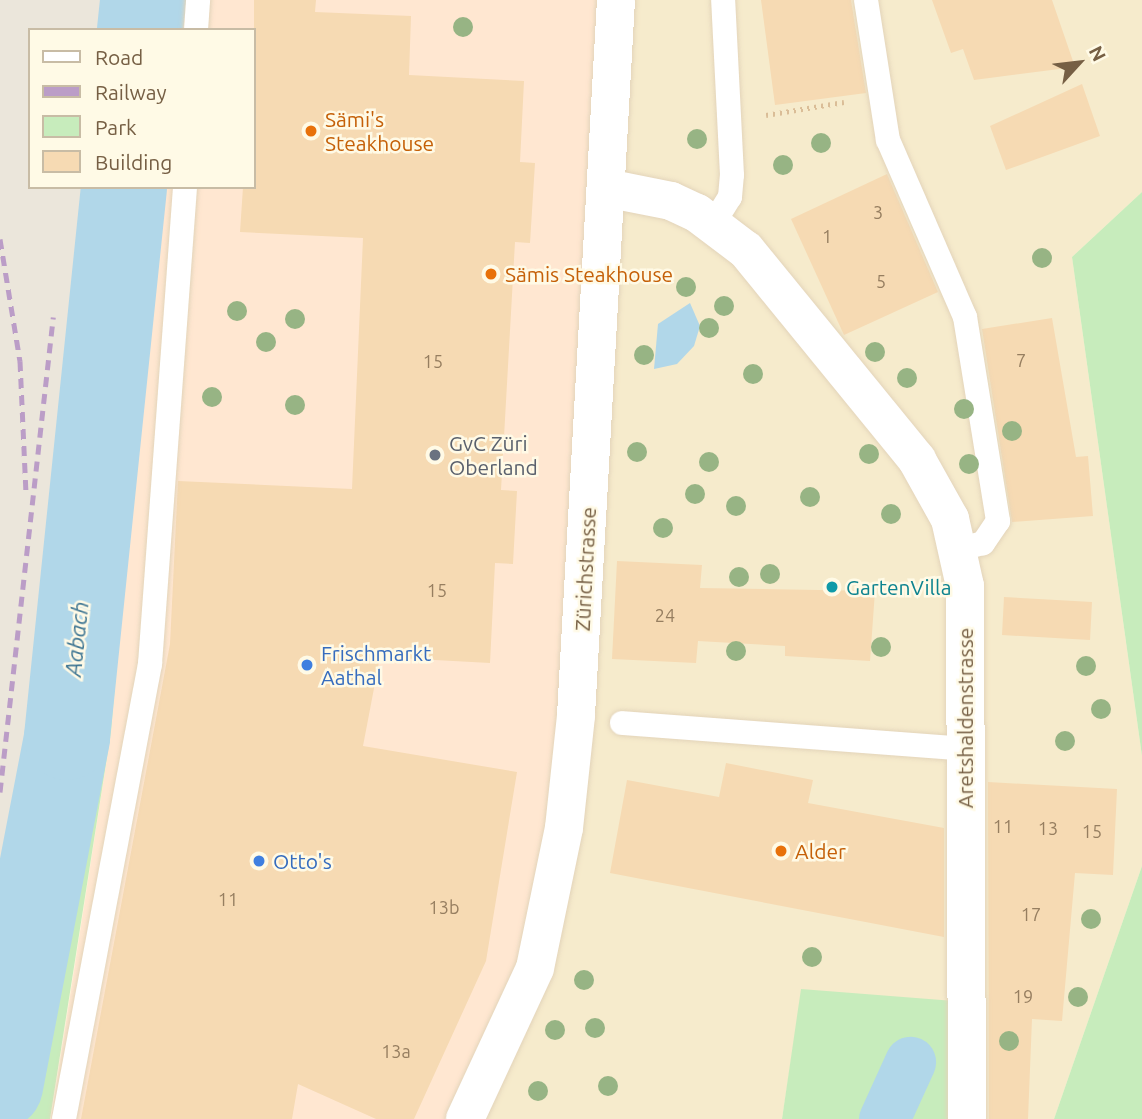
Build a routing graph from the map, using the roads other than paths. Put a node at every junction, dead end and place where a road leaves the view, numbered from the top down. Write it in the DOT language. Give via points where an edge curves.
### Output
graph roads {
  1 [pos="198,0"];
  2 [pos="616,0"];
  3 [pos="723,0"];
  4 [pos="866,0"];
  5 [pos="196,28"];
  6 [pos="606,188"];
  7 [pos="185,189"];
  8 [pos="713,224"];
  9 [pos="961,549"];
  10 [pos="622,723"];
  11 [pos="964,749"];
  12 [pos="64,1119"];
  13 [pos="465,1119"];
  14 [pos="967,1119"];
  1 -- 5 [label="lane"];
  2 -- 6 [label="main road, Zürichstrasse"];
  3 -- 8 [label="lane" via="732,175 730,197"];
  4 -- 9 [label="lane" via="879,99 897,167 965,317 998,521 983,543"];
  6 -- 8 [label="main road, Aretshaldenstrasse" via="670,201"];
  6 -- 13 [label="main road, Zürichstrasse" via="576,715 564,828 535,968"];
  7 -- 12 [label="lane" via="150,664"];
  8 -- 9 [label="main road, Aretshaldenstrasse" via="761,268 917,460 936,490"];
  9 -- 11 [label="main road, Aretshaldenstrasse"];
  10 -- 11 [label="lane"];
  11 -- 14 [label="main road, Aretshaldenstrasse"];
}
